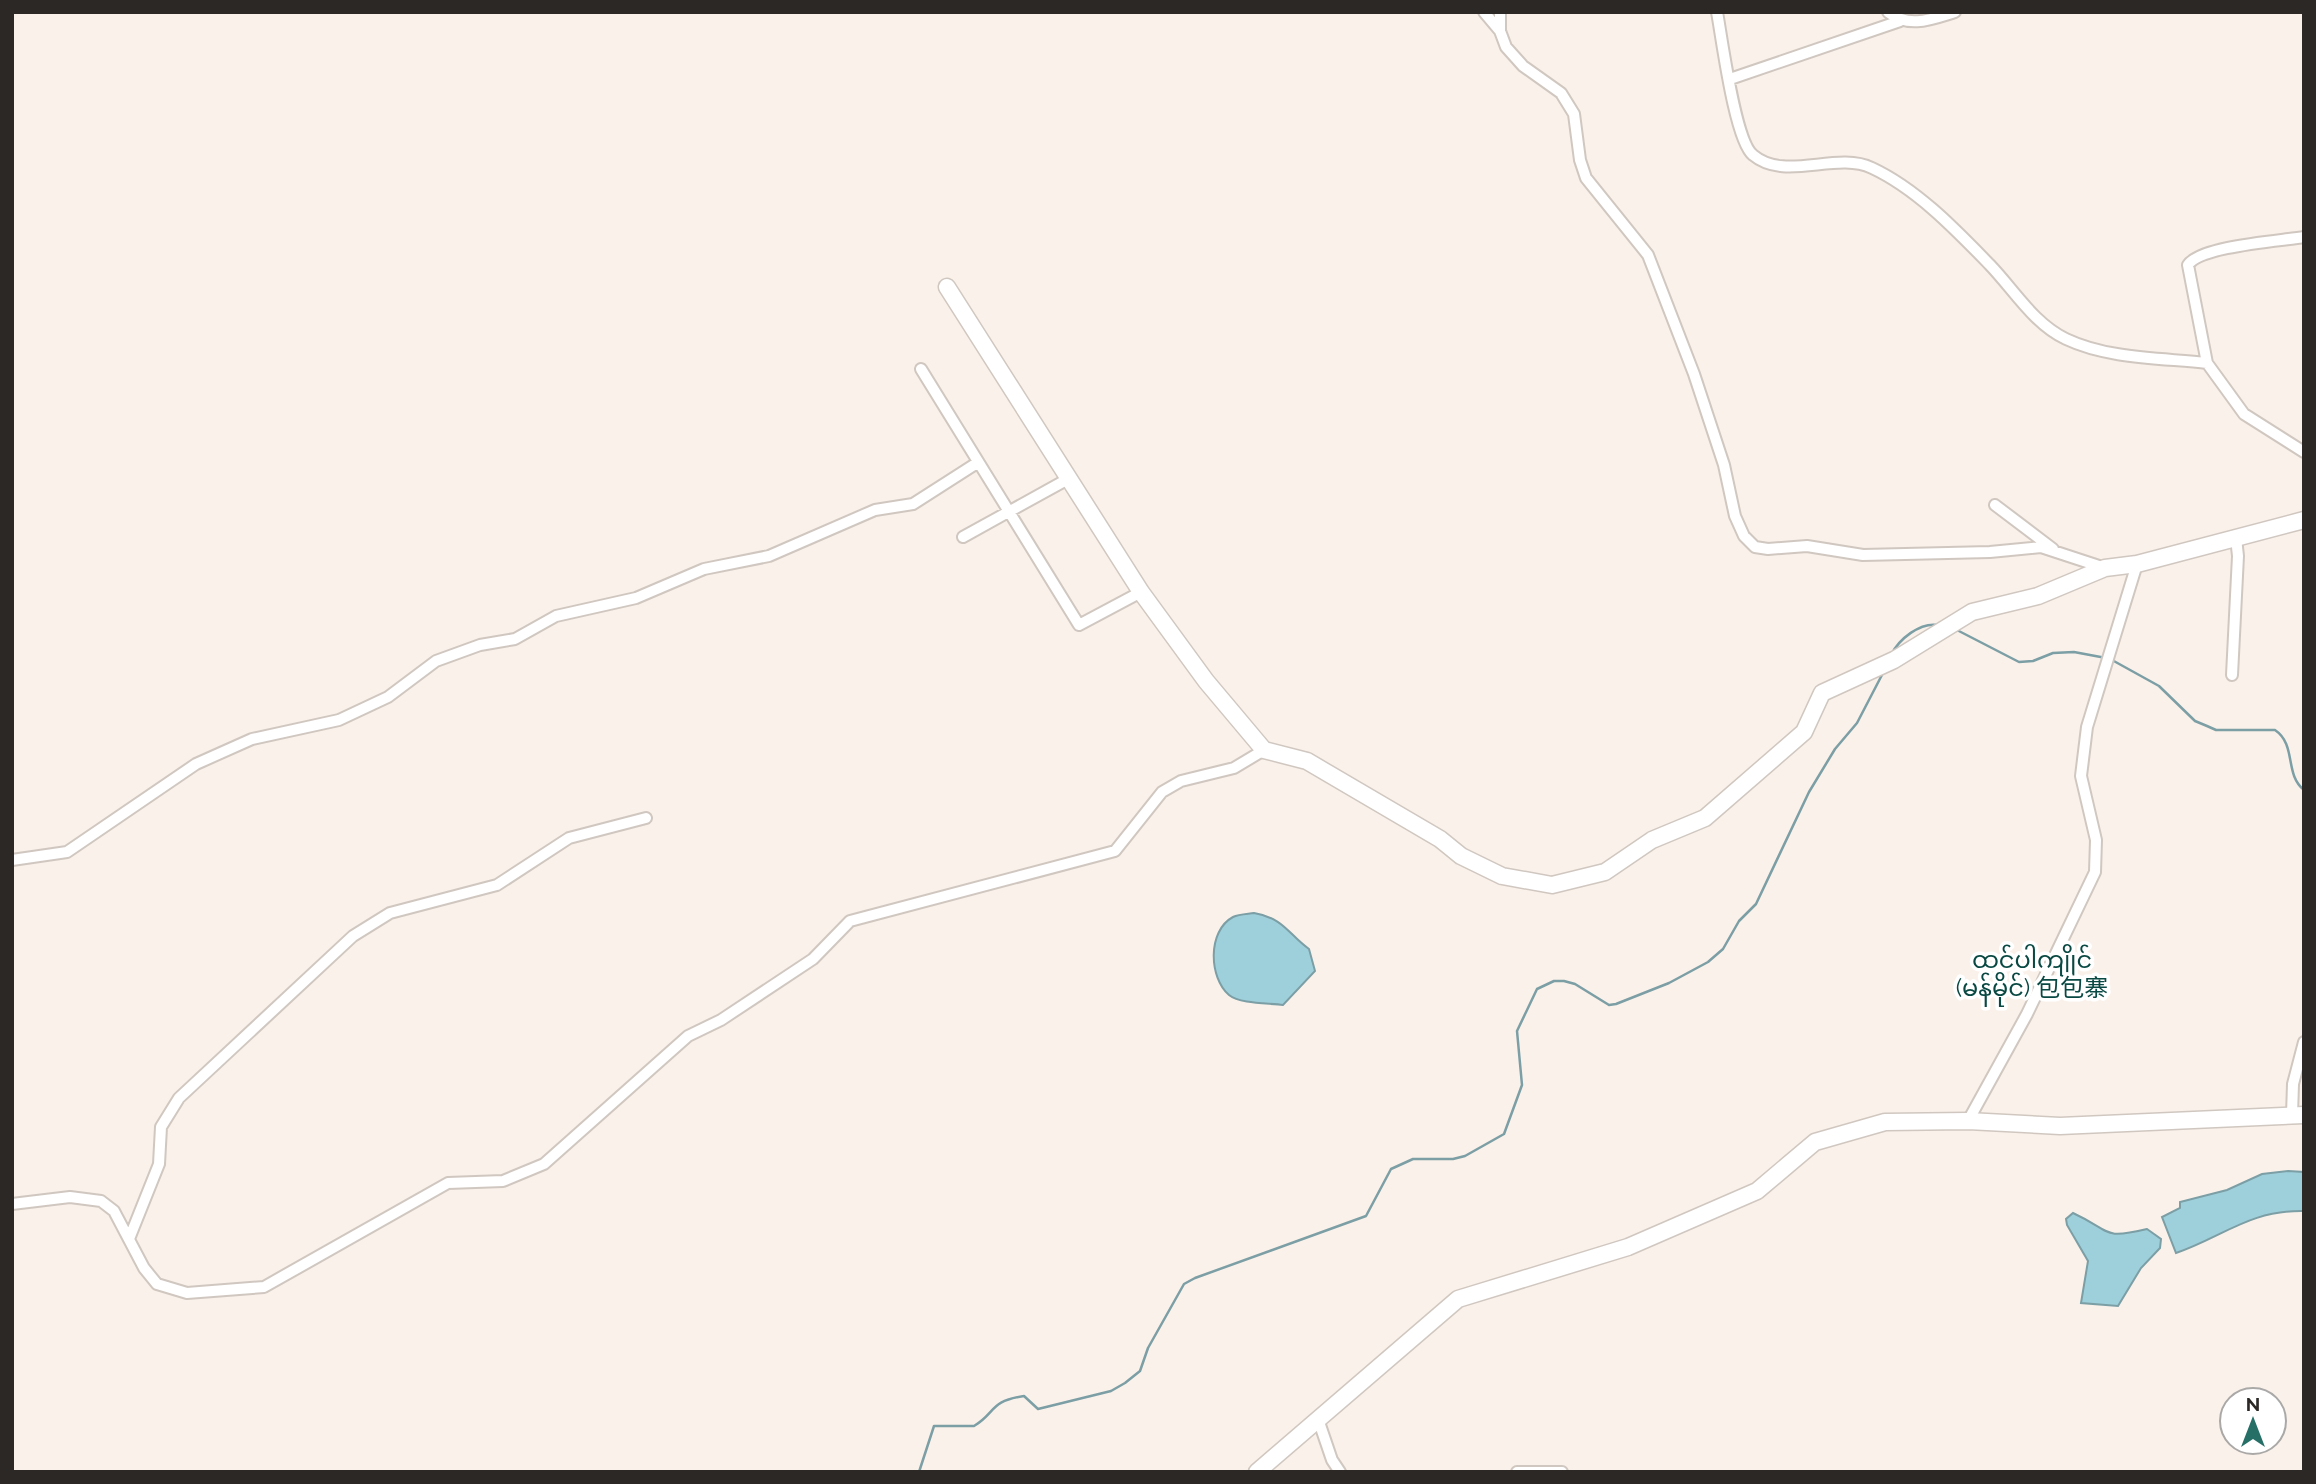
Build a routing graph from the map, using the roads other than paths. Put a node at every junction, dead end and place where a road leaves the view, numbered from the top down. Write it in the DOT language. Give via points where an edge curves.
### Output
graph roads {
  1 [pos="1484,12"];
  2 [pos="1500,12"];
  3 [pos="1717,12"];
  4 [pos="1888,12"];
  5 [pos="1955,12"];
  6 [pos="1900,21"];
  7 [pos="1500,31"];
  8 [pos="1730,79"];
  9 [pos="2304,237"];
  10 [pos="947,287"];
  11 [pos="2207,363"];
  12 [pos="920,369"];
  13 [pos="2304,453"];
  14 [pos="977,463"];
  15 [pos="1068,479"];
  16 [pos="1996,505"];
  17 [pos="1010,511"];
  18 [pos="2304,520"];
  19 [pos="963,537"];
  20 [pos="2236,538"];
  21 [pos="2053,549"];
  22 [pos="2137,564"];
  23 [pos="2105,568"];
  24 [pos="1141,592"];
  25 [pos="2232,675"];
  26 [pos="1265,750"];
  27 [pos="646,818"];
  28 [pos="12,860"];
  29 [pos="2304,1042"];
  30 [pos="2298,1115"];
  31 [pos="1968,1121"];
  32 [pos="12,1204"];
  33 [pos="129,1239"];
  34 [pos="1318,1419"];
  35 [pos="1257,1472"];
  36 [pos="1340,1472"];
  37 [pos="1517,1472"];
  38 [pos="1562,1472"];
  1 -- 7 [label="street"];
  2 -- 7 [label="street"];
  3 -- 8 [label="street"];
  4 -- 6 [label="street"];
  5 -- 6 [label="street" via="1920,22"];
  6 -- 8 [label="street"];
  7 -- 21 [label="street" via="1506,47 1523,66 1561,93 1574,114 1586,178 1648,255 1694,374 1724,465 1735,516 1755,547 1807,546 1863,555"];
  8 -- 11 [label="street" via="1738,124 1750,154 1765,163 1868,166 1904,185 1990,266 2032,313 2064,338 2095,349"];
  9 -- 11 [label="street" via="2192,258 2188,265"];
  10 -- 15 [label="street"];
  11 -- 13 [label="street" via="2244,414"];
  12 -- 14 [label="street"];
  14 -- 17 [label="street"];
  14 -- 28 [label="street" via="913,504 875,510 769,556 704,569 636,598 556,616 515,639 480,645 436,661 388,697 339,720 252,739 196,764 67,852"];
  15 -- 17 [label="street"];
  15 -- 24 [label="street"];
  16 -- 21 [label="street"];
  17 -- 19 [label="street"];
  17 -- 24 [label="street" via="1079,625"];
  18 -- 20 [label="street"];
  20 -- 22 [label="street"];
  20 -- 25 [label="street"];
  21 -- 23 [label="street"];
  22 -- 23 [label="street"];
  22 -- 31 [label="street" via="2087,727 2081,776 2096,840 2095,872 2027,1014"];
  23 -- 26 [label="street" via="2038,596 1972,612 1890,662 1822,693 1804,732 1705,818 1652,840 1605,872 1552,885 1502,876 1461,856 1307,761"];
  24 -- 26 [label="street" via="1206,681"];
  26 -- 33 [label="street" via="1234,768 1181,781 1162,792 1115,851 850,921 802,967 721,1020 688,1035 544,1164 503,1181 448,1183 264,1287 187,1293 157,1284"];
  27 -- 33 [label="street" via="569,838 497,885 390,913 353,936 180,1098 161,1127 159,1164"];
  29 -- 30 [label="street" via="2293,1084"];
  30 -- 31 [label="street" via="2060,1126"];
  31 -- 34 [label="street" via="1885,1122 1815,1142 1757,1191 1628,1247 1458,1299"];
  32 -- 33 [label="street" via="70,1197 101,1201 114,1211"];
  34 -- 35 [label="street"];
  34 -- 36 [label="street"];
  37 -- 38 [label="street"];
}
